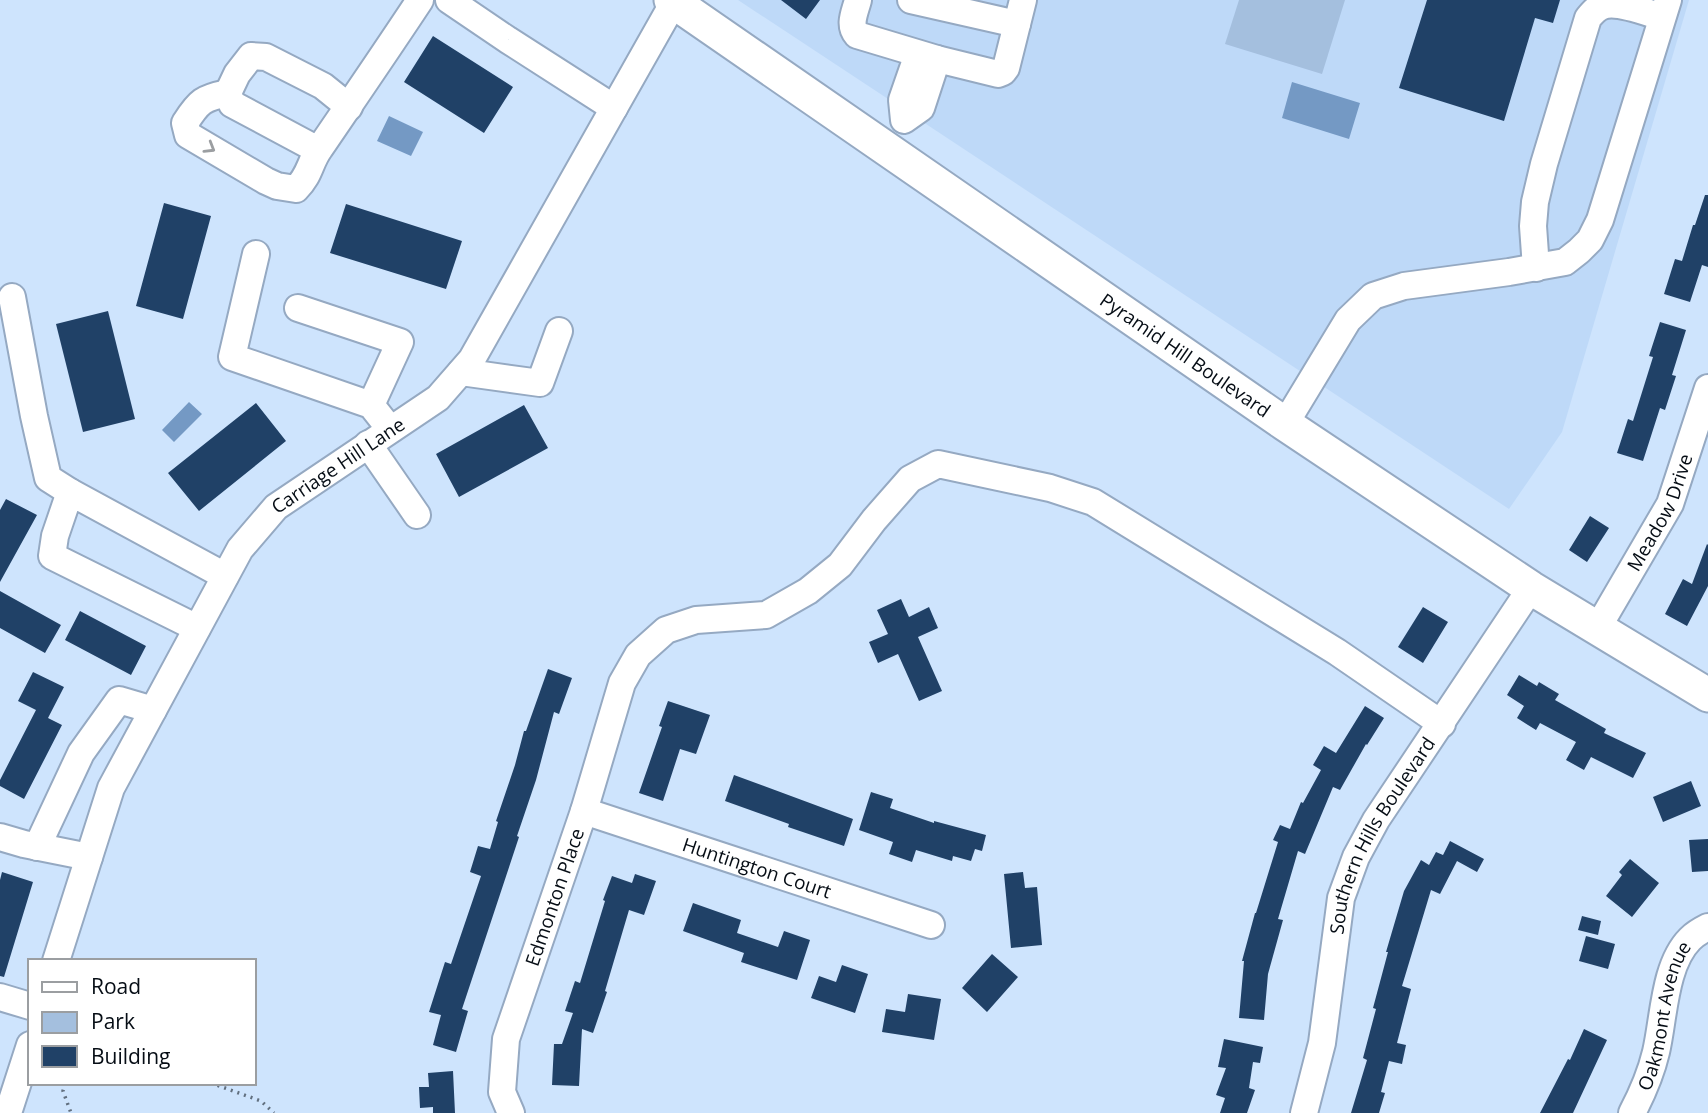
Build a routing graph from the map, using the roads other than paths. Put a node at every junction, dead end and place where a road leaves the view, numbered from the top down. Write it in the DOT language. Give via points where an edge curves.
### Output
graph roads {
  1 [pos="421,0"];
  2 [pos="449,0"];
  3 [pos="858,0"];
  4 [pos="911,0"];
  5 [pos="673,1"];
  6 [pos="1665,9"];
  7 [pos="1020,12"];
  8 [pos="928,57"];
  9 [pos="228,93"];
  10 [pos="349,107"];
  11 [pos="614,108"];
  12 [pos="318,150"];
  13 [pos="890,151"];
  14 [pos="256,254"];
  15 [pos="1536,268"];
  16 [pos="12,297"];
  17 [pos="298,308"];
  18 [pos="559,331"];
  19 [pos="461,372"];
  20 [pos="1708,388"];
  21 [pos="371,405"];
  22 [pos="1285,424"];
  23 [pos="390,429"];
  24 [pos="368,444"];
  25 [pos="70,492"];
  26 [pos="417,514"];
  27 [pos="225,576"];
  28 [pos="1531,588"];
  29 [pos="197,628"];
  30 [pos="1597,629"];
  31 [pos="1708,695"];
  32 [pos="153,710"];
  33 [pos="1442,724"];
  34 [pos="584,811"];
  35 [pos="0,837"];
  36 [pos="37,846"];
  37 [pos="89,857"];
  38 [pos="931,925"];
  39 [pos="1708,927"];
  40 [pos="57,959"];
  41 [pos="0,997"];
  42 [pos="28,1005"];
  43 [pos="28,1051"];
  44 [pos="8,1113"];
  45 [pos="511,1113"];
  46 [pos="1304,1113"];
  47 [pos="1632,1113"];
  1 -- 10 [label="street"];
  2 -- 11 [label="street"];
  3 -- 8 [label="street" via="851,24 857,35"];
  4 -- 7 [label="street"];
  5 -- 11 [label="street, Carriage Hill Lane"];
  5 -- 13 [label="main road, Pyramid Hill Boulevard"];
  6 -- 15 [label="street" via="1600,220 1579,251 1564,262"];
  6 -- 15 [label="street" via="1606,5 1588,18 1537,193 1533,226"];
  7 -- 8 [label="street" via="1003,72 990,73"];
  8 -- 13 [label="street" via="902,100 904,120"];
  9 -- 10 [label="street" via="251,56 267,57 323,86"];
  9 -- 12 [label="street" via="232,104"];
  9 -- 12 [label="street, one-way" via="207,97 194,110 185,123 188,135 266,181 296,189 306,179"];
  10 -- 12 [label="street"];
  11 -- 19 [label="street, Carriage Hill Lane"];
  13 -- 22 [label="main road, Pyramid Hill Boulevard"];
  14 -- 21 [label="street" via="232,357"];
  15 -- 22 [label="street" via="1404,286 1373,296 1348,320"];
  16 -- 25 [label="street" via="48,478"];
  17 -- 21 [label="street" via="400,342"];
  18 -- 19 [label="street" via="540,383"];
  19 -- 23 [label="street, Carriage Hill Lane" via="438,398"];
  20 -- 30 [label="street, Meadow Drive" via="1670,504"];
  21 -- 23 [label="street"];
  22 -- 28 [label="main road, Pyramid Hill Boulevard"];
  23 -- 24 [label="street, Carriage Hill Lane"];
  24 -- 26 [label="street"];
  24 -- 27 [label="street, Carriage Hill Lane" via="276,507 240,549"];
  25 -- 27 [label="street"];
  25 -- 29 [label="street" via="52,556"];
  27 -- 29 [label="street, Carriage Hill Lane"];
  28 -- 30 [label="main road, Pyramid Hill Boulevard"];
  28 -- 33 [label="street, Southern Hills Boulevard"];
  29 -- 32 [label="street, Carriage Hill Lane"];
  30 -- 31 [label="main road, Pyramid Hill Boulevard"];
  32 -- 36 [label="street" via="119,700 81,754"];
  32 -- 37 [label="street, Carriage Hill Lane" via="111,788"];
  33 -- 34 [label="street, Edmonton Place" via="1337,652 1093,502 938,464 910,479 840,565 808,591 766,615 696,621 666,630 638,655 622,683"];
  33 -- 46 [label="street, Southern Hills Boulevard" via="1377,820 1340,898 1322,1043"];
  34 -- 38 [label="street, Huntington Court"];
  34 -- 45 [label="street, Edmonton Place" via="506,1039 502,1092"];
  35 -- 36 [label="street"];
  36 -- 37 [label="street"];
  37 -- 40 [label="street, Carriage Hill Lane"];
  39 -- 47 [label="street, Oakmont Avenue" via="1691,938 1679,954 1656,1054"];
  41 -- 42 [label="street"];
  43 -- 44 [label="street"];
}
